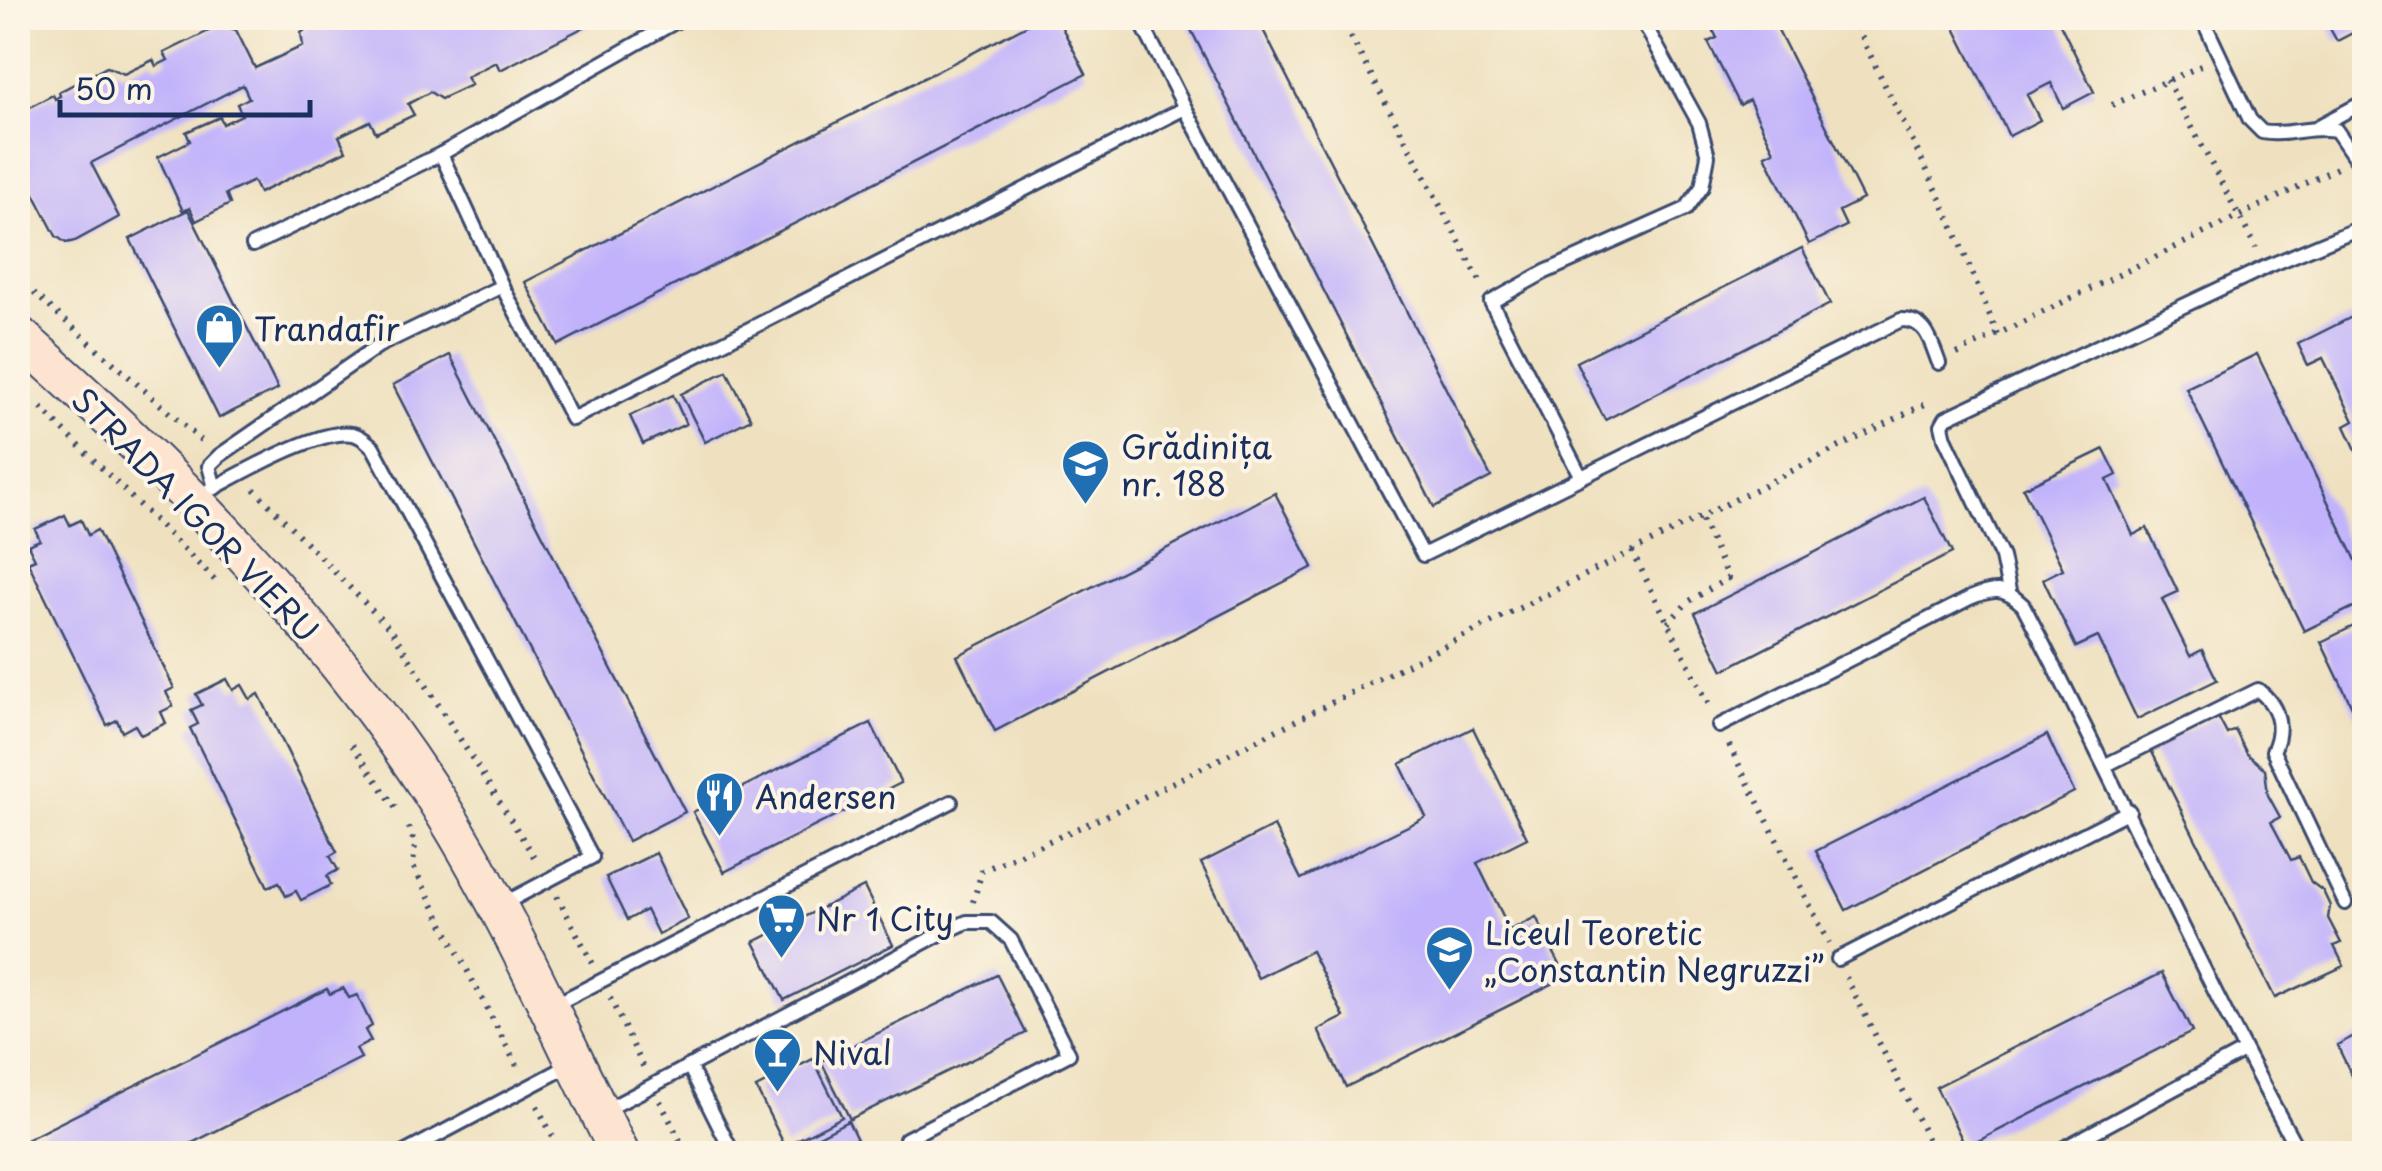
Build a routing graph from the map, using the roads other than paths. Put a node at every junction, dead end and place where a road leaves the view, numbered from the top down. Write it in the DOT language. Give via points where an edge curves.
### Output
graph roads {
  1 [pos="682,18"];
  2 [pos="1139,18"];
  3 [pos="1641,18"];
  4 [pos="2202,18"];
  5 [pos="2364,102"];
  6 [pos="1184,108"];
  7 [pos="2319,126"];
  8 [pos="440,154"];
  9 [pos="2361,164"];
  10 [pos="2364,226"];
  11 [pos="254,245"];
  12 [pos="502,286"];
  13 [pos="18,335"];
  14 [pos="1939,363"];
  15 [pos="1581,477"];
  16 [pos="202,494"];
  17 [pos="2009,592"];
  18 [pos="1720,726"];
  19 [pos="2106,766"];
  20 [pos="951,802"];
  21 [pos="2129,811"];
  22 [pos="2346,903"];
  23 [pos="496,908"];
  24 [pos="1838,960"];
  25 [pos="548,1008"];
  26 [pos="2244,1052"];
  27 [pos="576,1062"];
  28 [pos="689,1066"];
  29 [pos="601,1112"];
  30 [pos="906,1139"];
  31 [pos="402,1154"];
  32 [pos="620,1154"];
  33 [pos="733,1154"];
  34 [pos="2054,1154"];
  35 [pos="2300,1154"];
  1 -- 8 [label="lane"];
  2 -- 6 [label="lane"];
  3 -- 15 [label="lane" via="1698,123 1708,156 1702,188 1686,209 1491,302"];
  4 -- 7 [label="lane" via="2250,120 2262,132"];
  5 -- 7 [label="lane"];
  6 -- 12 [label="lane" via="572,419"];
  6 -- 15 [label="lane" via="1423,554"];
  7 -- 9 [label="lane" via="2336,130"];
  8 -- 11 [label="lane"];
  8 -- 12 [label="lane"];
  10 -- 17 [label="lane" via="1942,425 2002,557"];
  12 -- 16 [label="lane" via="378,346 219,456 209,466"];
  13 -- 16 [label="main road, STRADA IGOR VIERU"];
  14 -- 15 [label="lane" via="1924,328 1901,320"];
  16 -- 23 [label="main road, STRADA IGOR VIERU" via="342,668 433,795"];
  16 -- 23 [label="lane" via="279,454 342,434 358,434 373,447 592,857"];
  17 -- 18 [label="lane" via="1970,598"];
  17 -- 19 [label="lane" via="2023,605"];
  19 -- 21 [label="lane"];
  19 -- 22 [label="lane" via="2258,690 2270,699 2280,724 2273,751"];
  20 -- 25 [label="lane"];
  21 -- 24 [label="lane"];
  21 -- 26 [label="lane"];
  23 -- 25 [label="main road, STRADA IGOR VIERU"];
  25 -- 27 [label="main road, STRADA IGOR VIERU"];
  26 -- 34 [label="lane"];
  26 -- 35 [label="lane"];
  27 -- 29 [label="main road, STRADA IGOR VIERU"];
  27 -- 31 [label="lane"];
  28 -- 29 [label="lane"];
  28 -- 30 [label="lane" via="967,922 992,922 1011,940 1069,1054"];
  28 -- 33 [label="lane"];
  29 -- 32 [label="main road, STRADA IGOR VIERU"];
}
